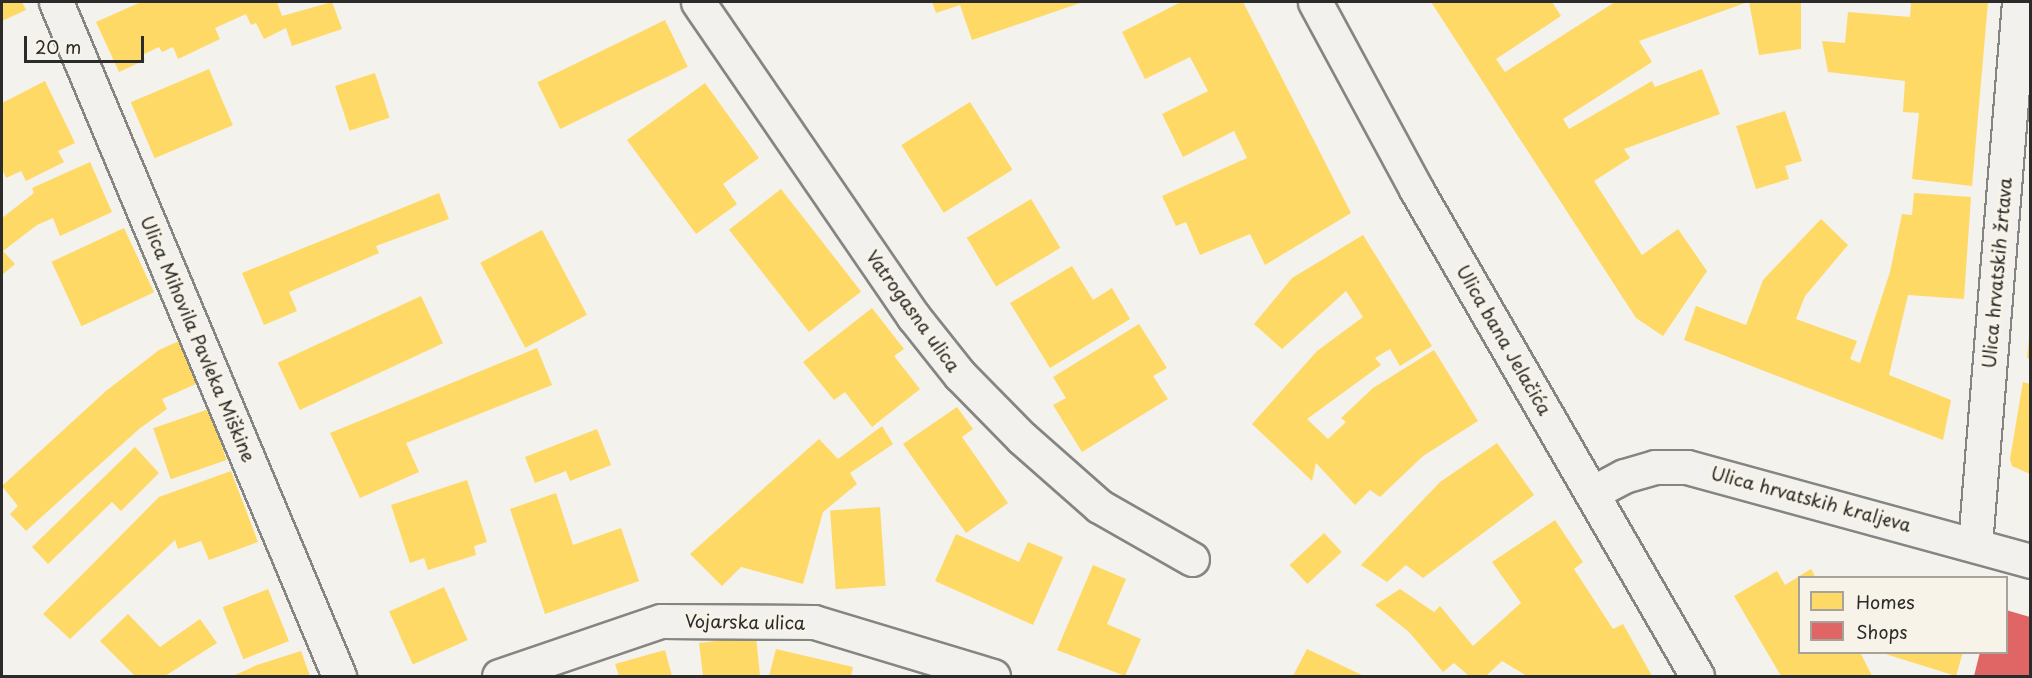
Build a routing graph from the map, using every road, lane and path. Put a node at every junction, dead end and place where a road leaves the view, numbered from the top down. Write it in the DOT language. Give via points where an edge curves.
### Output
graph roads {
  1 [pos="56,2"];
  2 [pos="698,2"];
  3 [pos="1315,2"];
  4 [pos="2019,2"];
  5 [pos="1592,493"];
  6 [pos="1975,544"];
  7 [pos="1192,559"];
  8 [pos="2031,561"];
  9 [pos="339,676"];
  10 [pos="499,676"];
  11 [pos="993,676"];
  12 [pos="1696,676"];
  1 -- 9 [label="street, Ulica Mihovila Pavleka Miškine"];
  2 -- 7 [label="street, Vatrogasna ulica" via="907,306 960,375 1022,438 1099,506"];
  3 -- 5 [label="street, Ulica bana Jelačića" via="1416,189"];
  4 -- 6 [label="street, Ulica hrvatskih žrtava"];
  5 -- 6 [label="street, Ulica hrvatskih kraljeva" via="1624,476 1655,467 1688,466"];
  5 -- 12 [label="street, Ulica bana Jelačića"];
  6 -- 8 [label="street, Ulica hrvatskih kraljeva"];
  10 -- 11 [label="street, Vojarska ulica" via="661,621 814,622"];
}
